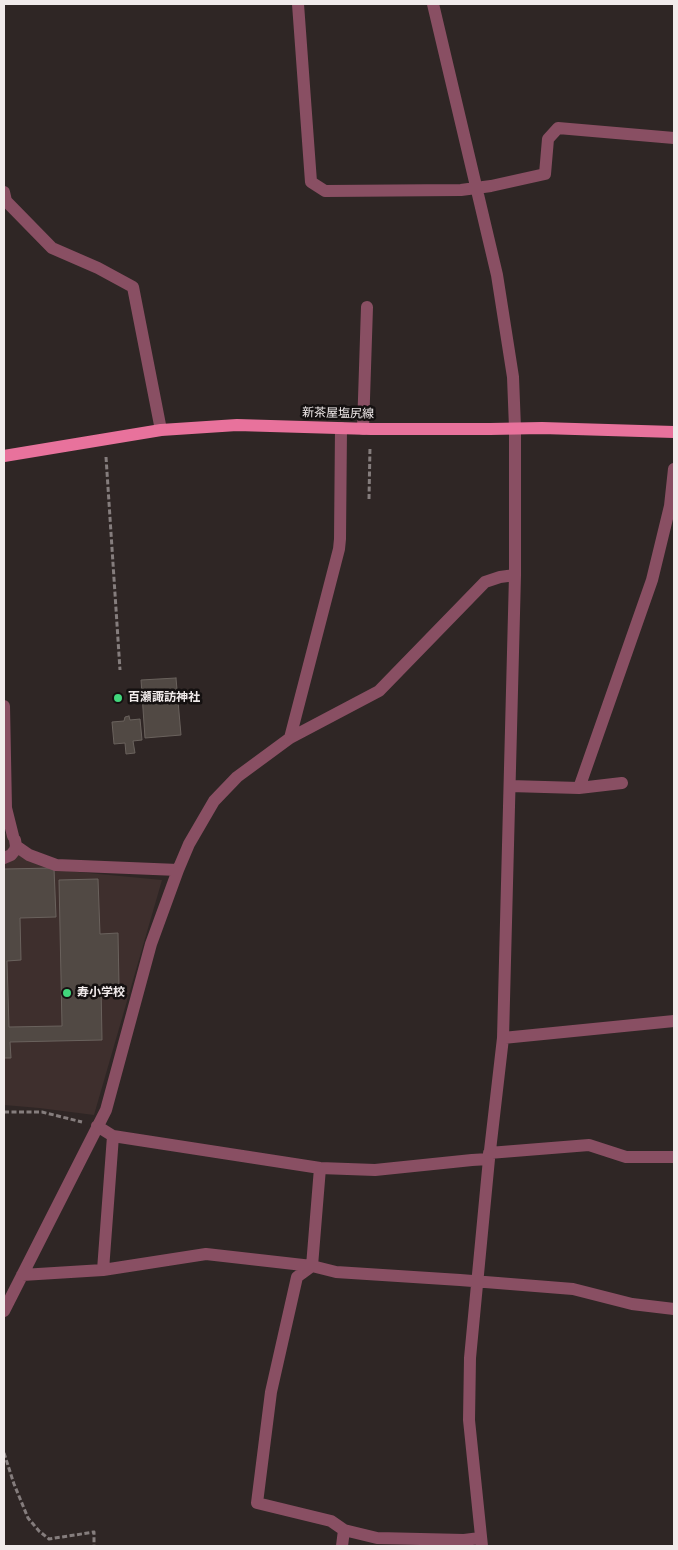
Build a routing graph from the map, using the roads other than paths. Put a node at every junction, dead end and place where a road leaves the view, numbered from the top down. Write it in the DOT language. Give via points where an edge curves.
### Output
graph roads {
  1 [pos="298,4"];
  2 [pos="433,4"];
  3 [pos="674,138"];
  4 [pos="476,188"];
  5 [pos="4,192"];
  6 [pos="367,308"];
  7 [pos="341,428"];
  8 [pos="515,428"];
  9 [pos="367,429"];
  10 [pos="160,430"];
  11 [pos="674,432"];
  12 [pos="4,456"];
  13 [pos="674,470"];
  14 [pos="515,575"];
  15 [pos="4,706"];
  16 [pos="290,738"];
  17 [pos="622,783"];
  18 [pos="510,786"];
  19 [pos="579,788"];
  20 [pos="11,839"];
  21 [pos="4,858"];
  22 [pos="178,870"];
  23 [pos="674,1020"];
  24 [pos="503,1038"];
  25 [pos="97,1126"];
  26 [pos="113,1136"];
  27 [pos="489,1156"];
  28 [pos="674,1157"];
  29 [pos="320,1168"];
  30 [pos="312,1266"];
  31 [pos="103,1270"];
  32 [pos="22,1275"];
  33 [pos="478,1281"];
  34 [pos="674,1308"];
  35 [pos="4,1310"];
  36 [pos="344,1530"];
  37 [pos="481,1542"];
  38 [pos="342,1546"];
  1 -- 4 [label="street" via="310,182 325,191"];
  2 -- 4 [label="street"];
  3 -- 4 [label="street" via="558,128 548,139 545,174"];
  4 -- 8 [label="street" via="497,275 513,376"];
  5 -- 10 [label="street" via="6,200 52,248 133,287"];
  6 -- 9 [label="street"];
  7 -- 9 [label="main road, 新茶屋塩尻線"];
  7 -- 10 [label="main road, 新茶屋塩尻線" via="236,425"];
  7 -- 16 [label="street" via="339,549"];
  8 -- 9 [label="main road, 新茶屋塩尻線"];
  8 -- 11 [label="main road, 新茶屋塩尻線"];
  8 -- 14 [label="street"];
  10 -- 12 [label="main road, 新茶屋塩尻線"];
  13 -- 19 [label="street" via="670,506 652,580"];
  14 -- 16 [label="street" via="485,582 379,692"];
  14 -- 18 [label="street"];
  15 -- 20 [label="street" via="6,808"];
  16 -- 22 [label="street" via="237,777 214,801"];
  17 -- 19 [label="street"];
  18 -- 19 [label="street"];
  18 -- 24 [label="street"];
  20 -- 21 [label="street" via="11,855"];
  20 -- 22 [label="street" via="29,855 56,864"];
  22 -- 25 [label="street" via="151,944 106,1110"];
  23 -- 24 [label="street"];
  24 -- 27 [label="street"];
  25 -- 26 [label="street"];
  25 -- 32 [label="street"];
  26 -- 29 [label="street"];
  26 -- 31 [label="street"];
  27 -- 28 [label="street" via="590,1145 626,1157"];
  27 -- 29 [label="street" via="375,1170"];
  27 -- 33 [label="street"];
  29 -- 30 [label="street"];
  30 -- 31 [label="street" via="206,1254"];
  30 -- 33 [label="street" via="336,1272"];
  30 -- 36 [label="street" via="297,1277 271,1392 257,1503 331,1521"];
  31 -- 32 [label="street"];
  32 -- 35 [label="street"];
  33 -- 34 [label="street" via="573,1289 632,1304"];
  33 -- 37 [label="street" via="470,1358 469,1420"];
  36 -- 37 [label="street" via="377,1538"];
  36 -- 38 [label="street"];
}
